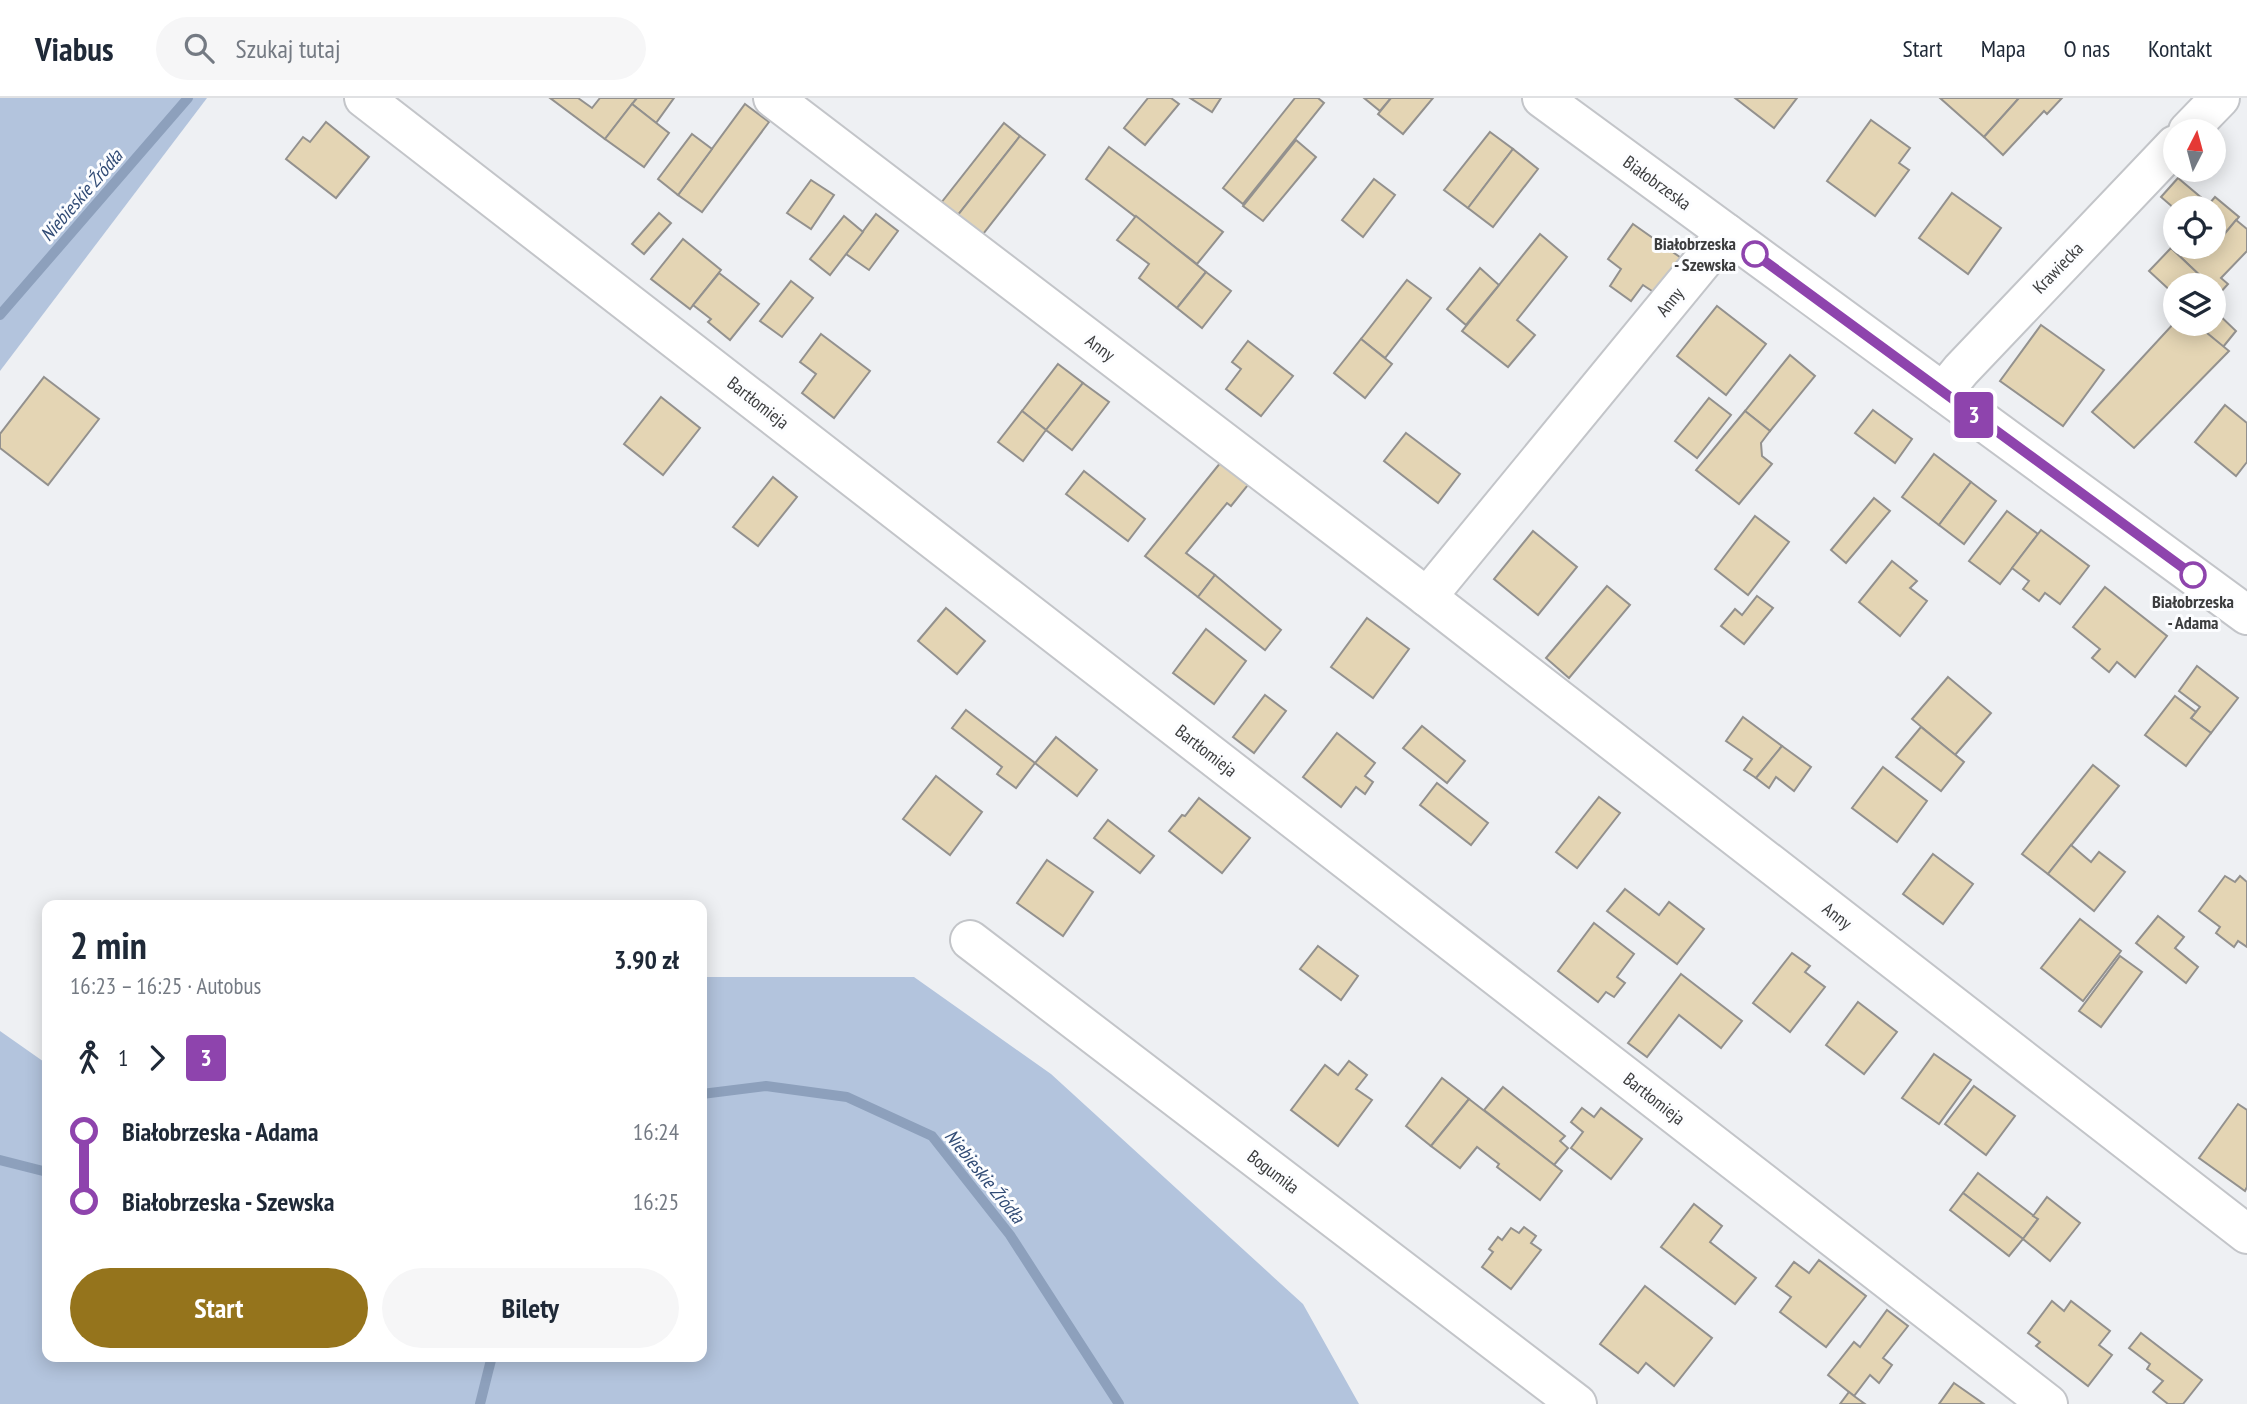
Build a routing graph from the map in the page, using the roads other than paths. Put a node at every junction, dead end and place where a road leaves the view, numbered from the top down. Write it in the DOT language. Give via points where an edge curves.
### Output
graph roads {
  1 [pos="365,98"];
  2 [pos="773,98"];
  3 [pos="1542,98"];
  4 [pos="2220,98"];
  5 [pos="2200,119"];
  6 [pos="2163,158"];
  7 [pos="1726,233"];
  8 [pos="1943,392"];
  9 [pos="1427,597"];
  10 [pos="2247,615"];
  11 [pos="970,940"];
  12 [pos="2247,1234"];
  13 [pos="1577,1404"];
  14 [pos="2048,1404"];
  1 -- 14 [label="street, Bartłomieja"];
  2 -- 9 [label="street, Anny"];
  3 -- 7 [label="street, Białobrzeska"];
  4 -- 5 [label="street"];
  6 -- 8 [label="street, Krawiecka"];
  7 -- 8 [label="street, Białobrzeska"];
  7 -- 9 [label="street, Anny"];
  8 -- 10 [label="street, Białobrzeska"];
  9 -- 12 [label="street, Anny"];
  11 -- 13 [label="street, Bogumiła"];
}
